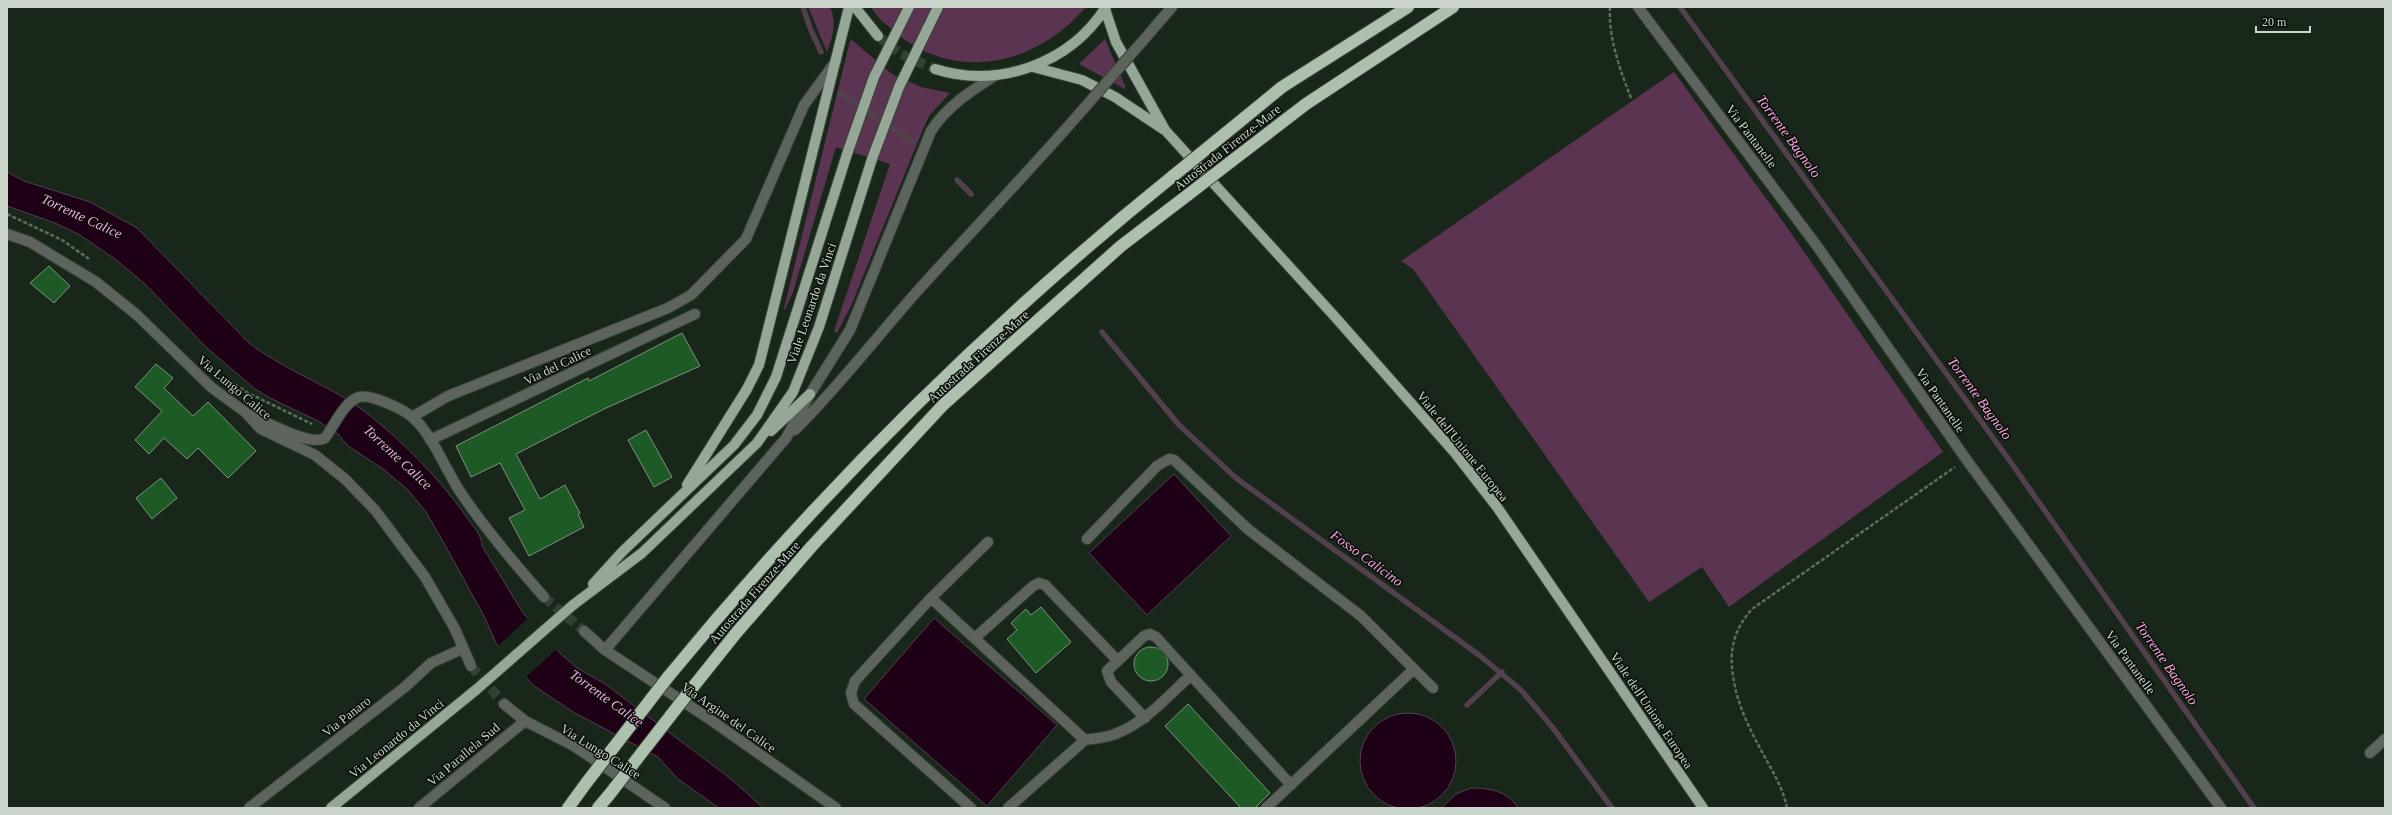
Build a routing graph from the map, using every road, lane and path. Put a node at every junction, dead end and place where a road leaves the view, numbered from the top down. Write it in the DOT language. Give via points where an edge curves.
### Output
graph roads {
  1 [pos="849,7"];
  2 [pos="855,7"];
  3 [pos="909,7"];
  4 [pos="938,7"];
  5 [pos="1172,7"];
  6 [pos="1408,7"];
  7 [pos="1453,7"];
  8 [pos="1610,7"];
  9 [pos="1638,7"];
  10 [pos="1105,8"];
  11 [pos="878,36"];
  12 [pos="836,60"];
  13 [pos="1033,67"];
  14 [pos="935,69"];
  15 [pos="996,76"];
  16 [pos="1630,98"];
  17 [pos="1164,130"];
  18 [pos="7,234"];
  19 [pos="695,314"];
  20 [pos="810,394"];
  21 [pos="245,412"];
  22 [pos="412,417"];
  23 [pos="786,438"];
  24 [pos="430,440"];
  25 [pos="757,444"];
  26 [pos="1966,459"];
  27 [pos="679,498"];
  28 [pos="1087,539"];
  29 [pos="988,542"];
  30 [pos="544,597"];
  31 [pos="931,598"];
  32 [pos="574,604"];
  33 [pos="584,631"];
  34 [pos="976,637"];
  35 [pos="462,649"];
  36 [pos="605,650"];
  37 [pos="1118,661"];
  38 [pos="471,666"];
  39 [pos="1414,669"];
  40 [pos="1190,675"];
  41 [pos="1433,688"];
  42 [pos="477,689"];
  43 [pos="504,704"];
  44 [pos="1145,718"];
  45 [pos="525,721"];
  46 [pos="2385,739"];
  47 [pos="1085,740"];
  48 [pos="2370,754"];
  49 [pos="1291,785"];
  50 [pos="249,808"];
  51 [pos="331,808"];
  52 [pos="419,808"];
  53 [pos="568,808"];
  54 [pos="598,808"];
  55 [pos="665,808"];
  56 [pos="836,808"];
  57 [pos="971,808"];
  58 [pos="1008,808"];
  59 [pos="1266,808"];
  60 [pos="1703,808"];
  61 [pos="1787,808"];
  62 [pos="2221,808"];
  1 -- 12 [label="main road"];
  2 -- 11 [label="main road"];
  3 -- 27 [label="main road, Viale Leonardo da Vinci, bridge" via="874,76 776,377 757,414 734,446"];
  4 -- 25 [label="main road, Viale Leonardo da Vinci, bridge" via="899,87 793,392"];
  5 -- 23 [label="street, bridge" via="1029,172 922,286 816,409"];
  6 -- 53 [label="highway, Autostrada Firenze-Mare, bridge" via="1282,87 1074,257 962,359 904,415 751,578 668,677"];
  7 -- 54 [label="highway, Autostrada Firenze-Mare, bridge" via="1306,104 1121,246 943,405 812,546 737,632"];
  8 -- 16 [label="path" via="1609,23 1612,38"];
  9 -- 26 [label="street, Via Pantanelle" via="1817,246"];
  10 -- 13 [label="main road, Viale dell'Unione Europea" via="1074,43"];
  10 -- 17 [label="main road, Viale dell'Unione Europea" via="1116,42"];
  12 -- 22 [label="street" via="804,105 746,239 691,295 668,308 448,396"];
  12 -- 27 [label="main road" via="760,365"];
  13 -- 15 [label="main road, Viale dell'Unione Europea"];
  13 -- 17 [label="main road, Viale dell'Unione Europea" via="1082,80 1115,97"];
  14 -- 15 [label="main road, Viale dell'Unione Europea" via="971,76"];
  15 -- 20 [label="street" via="965,95 946,111 931,131 850,330"];
  17 -- 60 [label="main road, Viale dell'Unione Europea" via="1455,453 1497,507"];
  18 -- 21 [label="street, Via Lungo Calice" via="30,242 96,282 136,315 211,388"];
  19 -- 24 [label="street, Via del Calice"];
  20 -- 23 [label="street"];
  20 -- 25 [label="main road"];
  21 -- 22 [label="street" via="308,440 322,440 350,402 358,397 369,396"];
  21 -- 35 [label="street, Via Lungo Calice" via="262,428 315,456 346,479 375,510 425,577 455,629"];
  22 -- 24 [label="street"];
  23 -- 36 [label="street"];
  24 -- 30 [label="street" via="460,491"];
  25 -- 32 [label="main road, Viale Leonardo da Vinci" via="642,553"];
  26 -- 61 [label="path" via="1752,609 1739,626 1735,635 1732,660 1738,702 1779,783"];
  26 -- 62 [label="street, Via Pantanelle"];
  27 -- 32 [label="main road, Viale Leonardo da Vinci" via="622,552"];
  28 -- 39 [label="street" via="1157,466 1174,460 1249,530 1361,616"];
  29 -- 31 [label="street"];
  31 -- 34 [label="street"];
  31 -- 57 [label="street" via="855,681 851,693 854,704"];
  32 -- 42 [label="main road, Viale Leonardo da Vinci, bridge"];
  33 -- 36 [label="street, Via Argine del Calice"];
  34 -- 37 [label="street" via="1033,586 1045,585"];
  34 -- 47 [label="street"];
  35 -- 38 [label="street, Via Lungo Calice"];
  35 -- 50 [label="street, Via Panaro" via="432,663"];
  36 -- 56 [label="street, Via Argine del Calice" via="708,718"];
  37 -- 40 [label="street" via="1144,636 1150,634 1156,637"];
  37 -- 44 [label="street" via="1108,670 1107,676"];
  39 -- 41 [label="street"];
  39 -- 49 [label="street"];
  40 -- 44 [label="street"];
  40 -- 49 [label="street"];
  42 -- 51 [label="main road, Via Leonardo da Vinci"];
  43 -- 45 [label="street, Via Lungo Calice"];
  44 -- 47 [label="street" via="1114,735"];
  45 -- 52 [label="street, Via Parallela Sud"];
  45 -- 55 [label="street, Via Lungo Calice" via="574,746"];
  46 -- 48 [label="street"];
  47 -- 58 [label="street"];
  49 -- 59 [label="street"];
}
